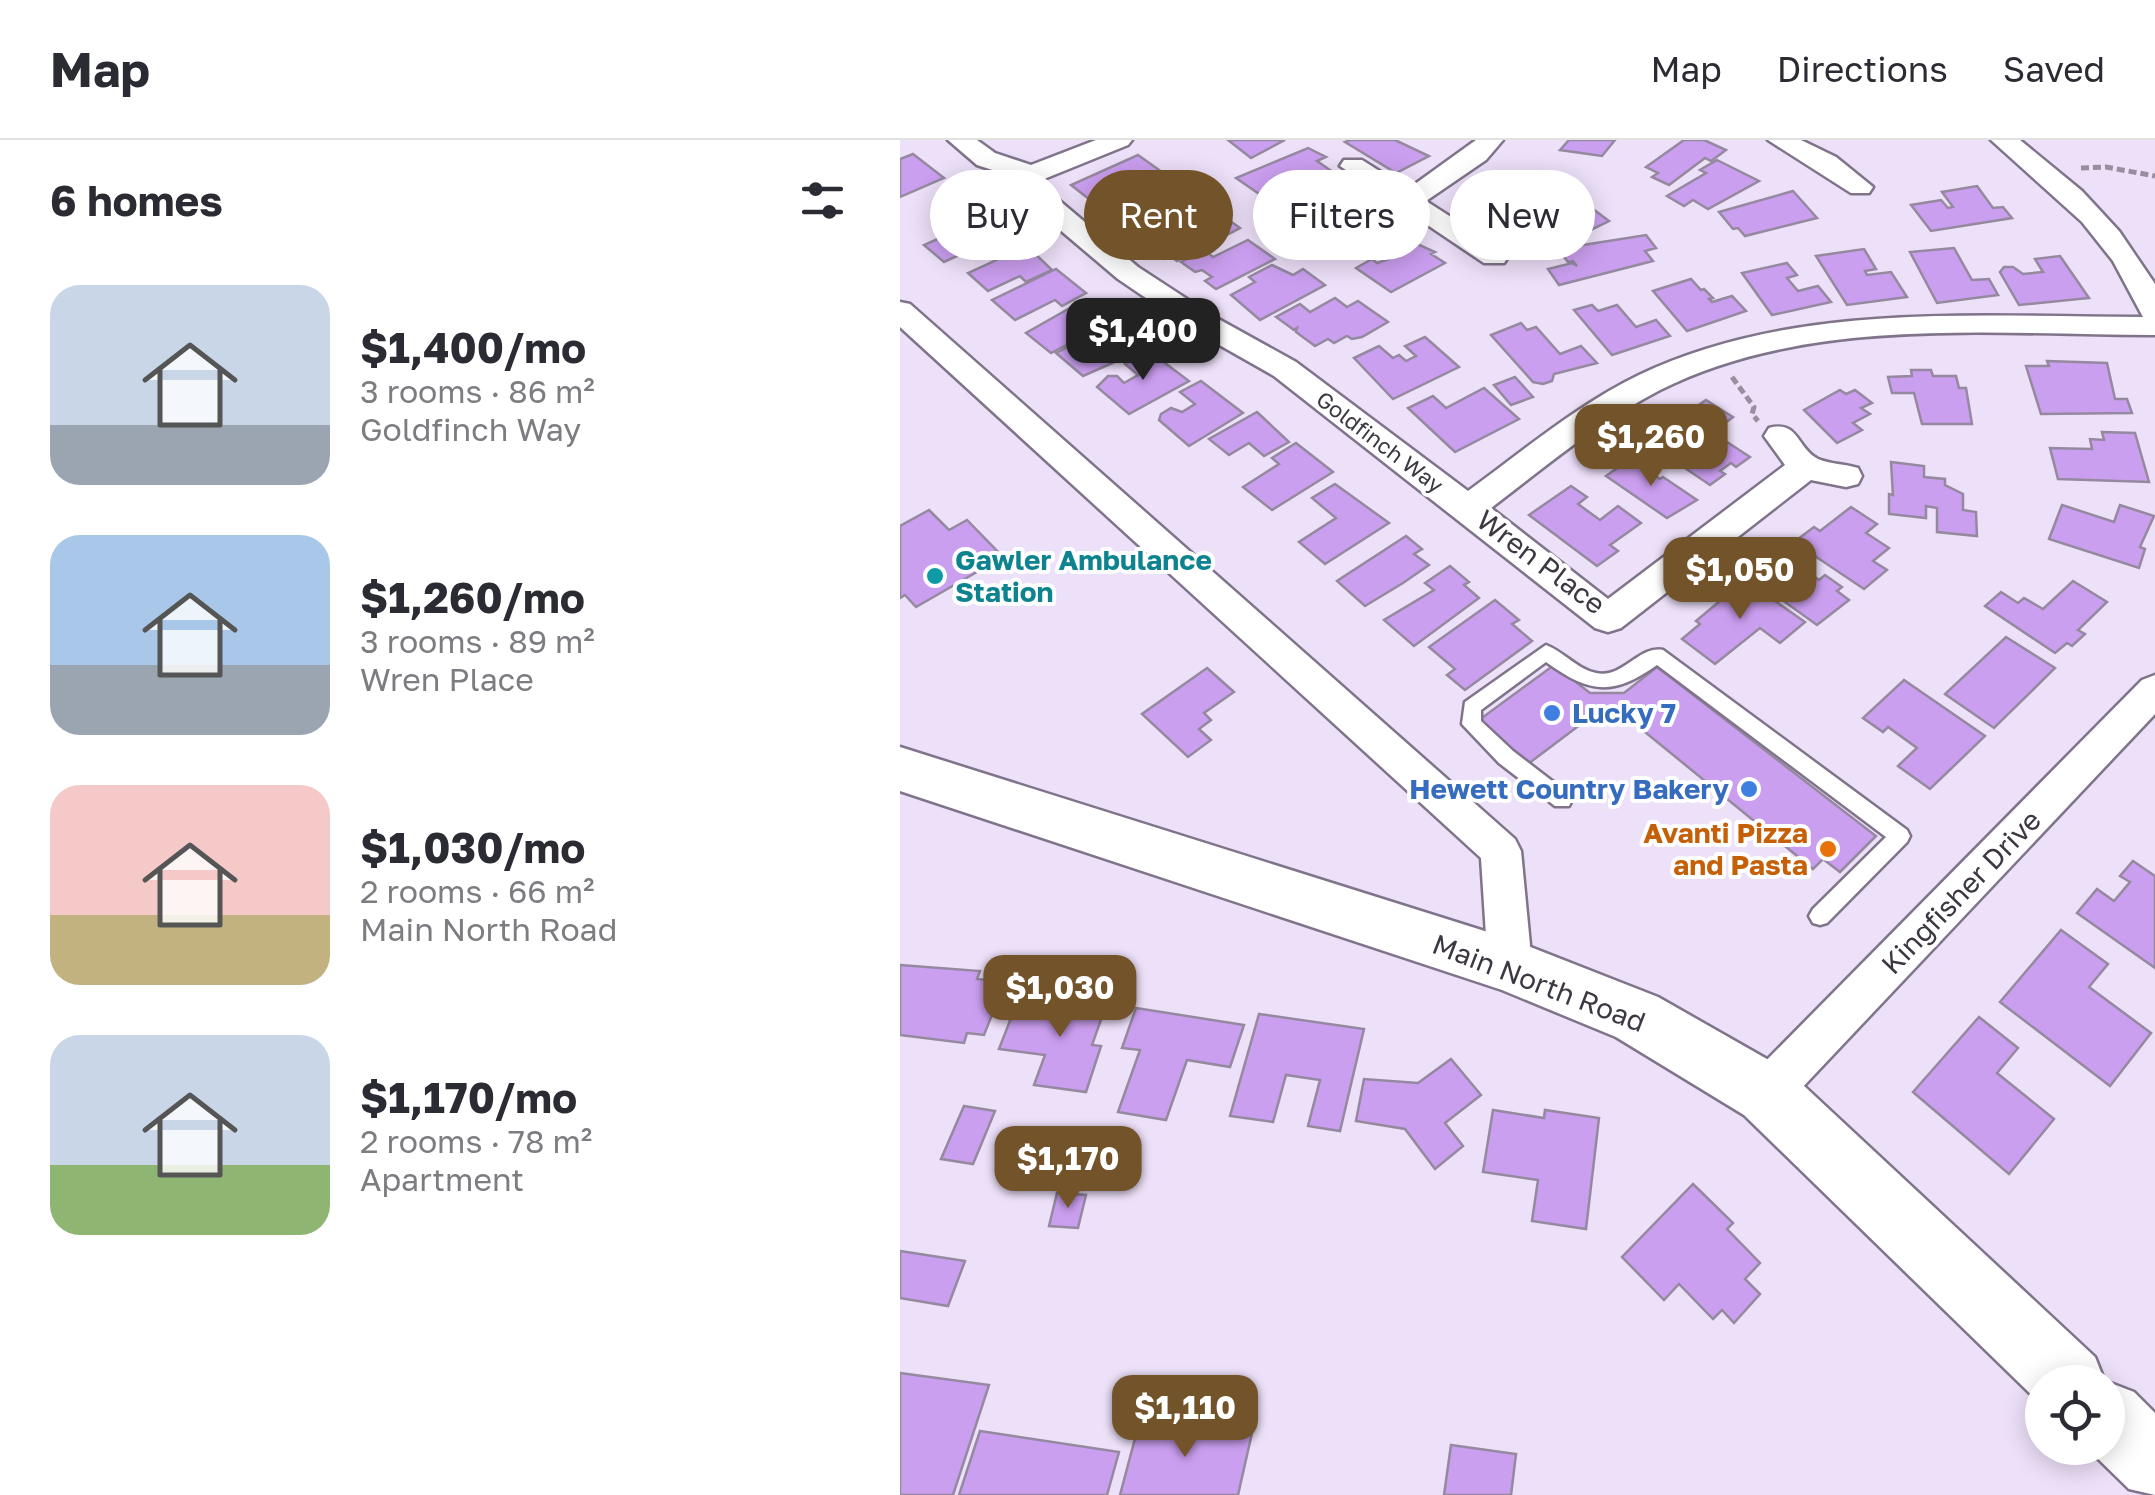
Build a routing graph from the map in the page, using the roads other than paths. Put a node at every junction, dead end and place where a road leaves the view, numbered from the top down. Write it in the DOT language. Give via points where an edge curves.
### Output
graph roads {
  1 [pos="961,140"];
  2 [pos="1119,140"];
  3 [pos="1490,140"];
  4 [pos="2004,140"];
  5 [pos="1791,152"];
  6 [pos="1353,166"];
  7 [pos="1020,170"];
  8 [pos="1042,170"];
  9 [pos="1360,170"];
  10 [pos="1430,186"];
  11 [pos="1860,187"];
  12 [pos="1064,220"];
  13 [pos="900,311"];
  14 [pos="2155,313"];
  15 [pos="2155,326"];
  16 [pos="1780,436"];
  17 [pos="1805,468"];
  18 [pos="1846,476"];
  19 [pos="1468,508"];
  20 [pos="2155,690"];
  21 [pos="900,769"];
  22 [pos="1562,800"];
  23 [pos="1820,916"];
  24 [pos="1510,966"];
  25 [pos="1766,1092"];
  26 [pos="2052,1365"];
  27 [pos="2125,1434"];
  28 [pos="2155,1463"];
  1 -- 7 [label="street" via="986,159"];
  2 -- 8 [label="street"];
  3 -- 10 [label="street"];
  4 -- 14 [label="street" via="2082,204 2115,241"];
  5 -- 11 [label="street"];
  6 -- 9 [label="street"];
  12 -- 19 [label="street, Goldfinch Way" via="1203,324 1285,369"];
  13 -- 24 [label="street" via="1501,851"];
  15 -- 19 [label="street, Goldfinch Way" via="1892,329 1752,347 1649,383"];
  16 -- 17 [label="street"];
  17 -- 18 [label="street"];
  17 -- 19 [label="street, Wren Place" via="1608,618"];
  20 -- 25 [label="street, Kingfisher Drive"];
  21 -- 24 [label="main road, Main North Road"];
  22 -- 23 [label="lane" via="1472,724 1472,707 1546,652 1586,681 1623,680 1657,655 1900,836"];
  24 -- 25 [label="main road, Main North Road" via="1637,1017"];
  25 -- 26 [label="main road, Main North Road"];
  27 -- 28 [label="main road"];
}
